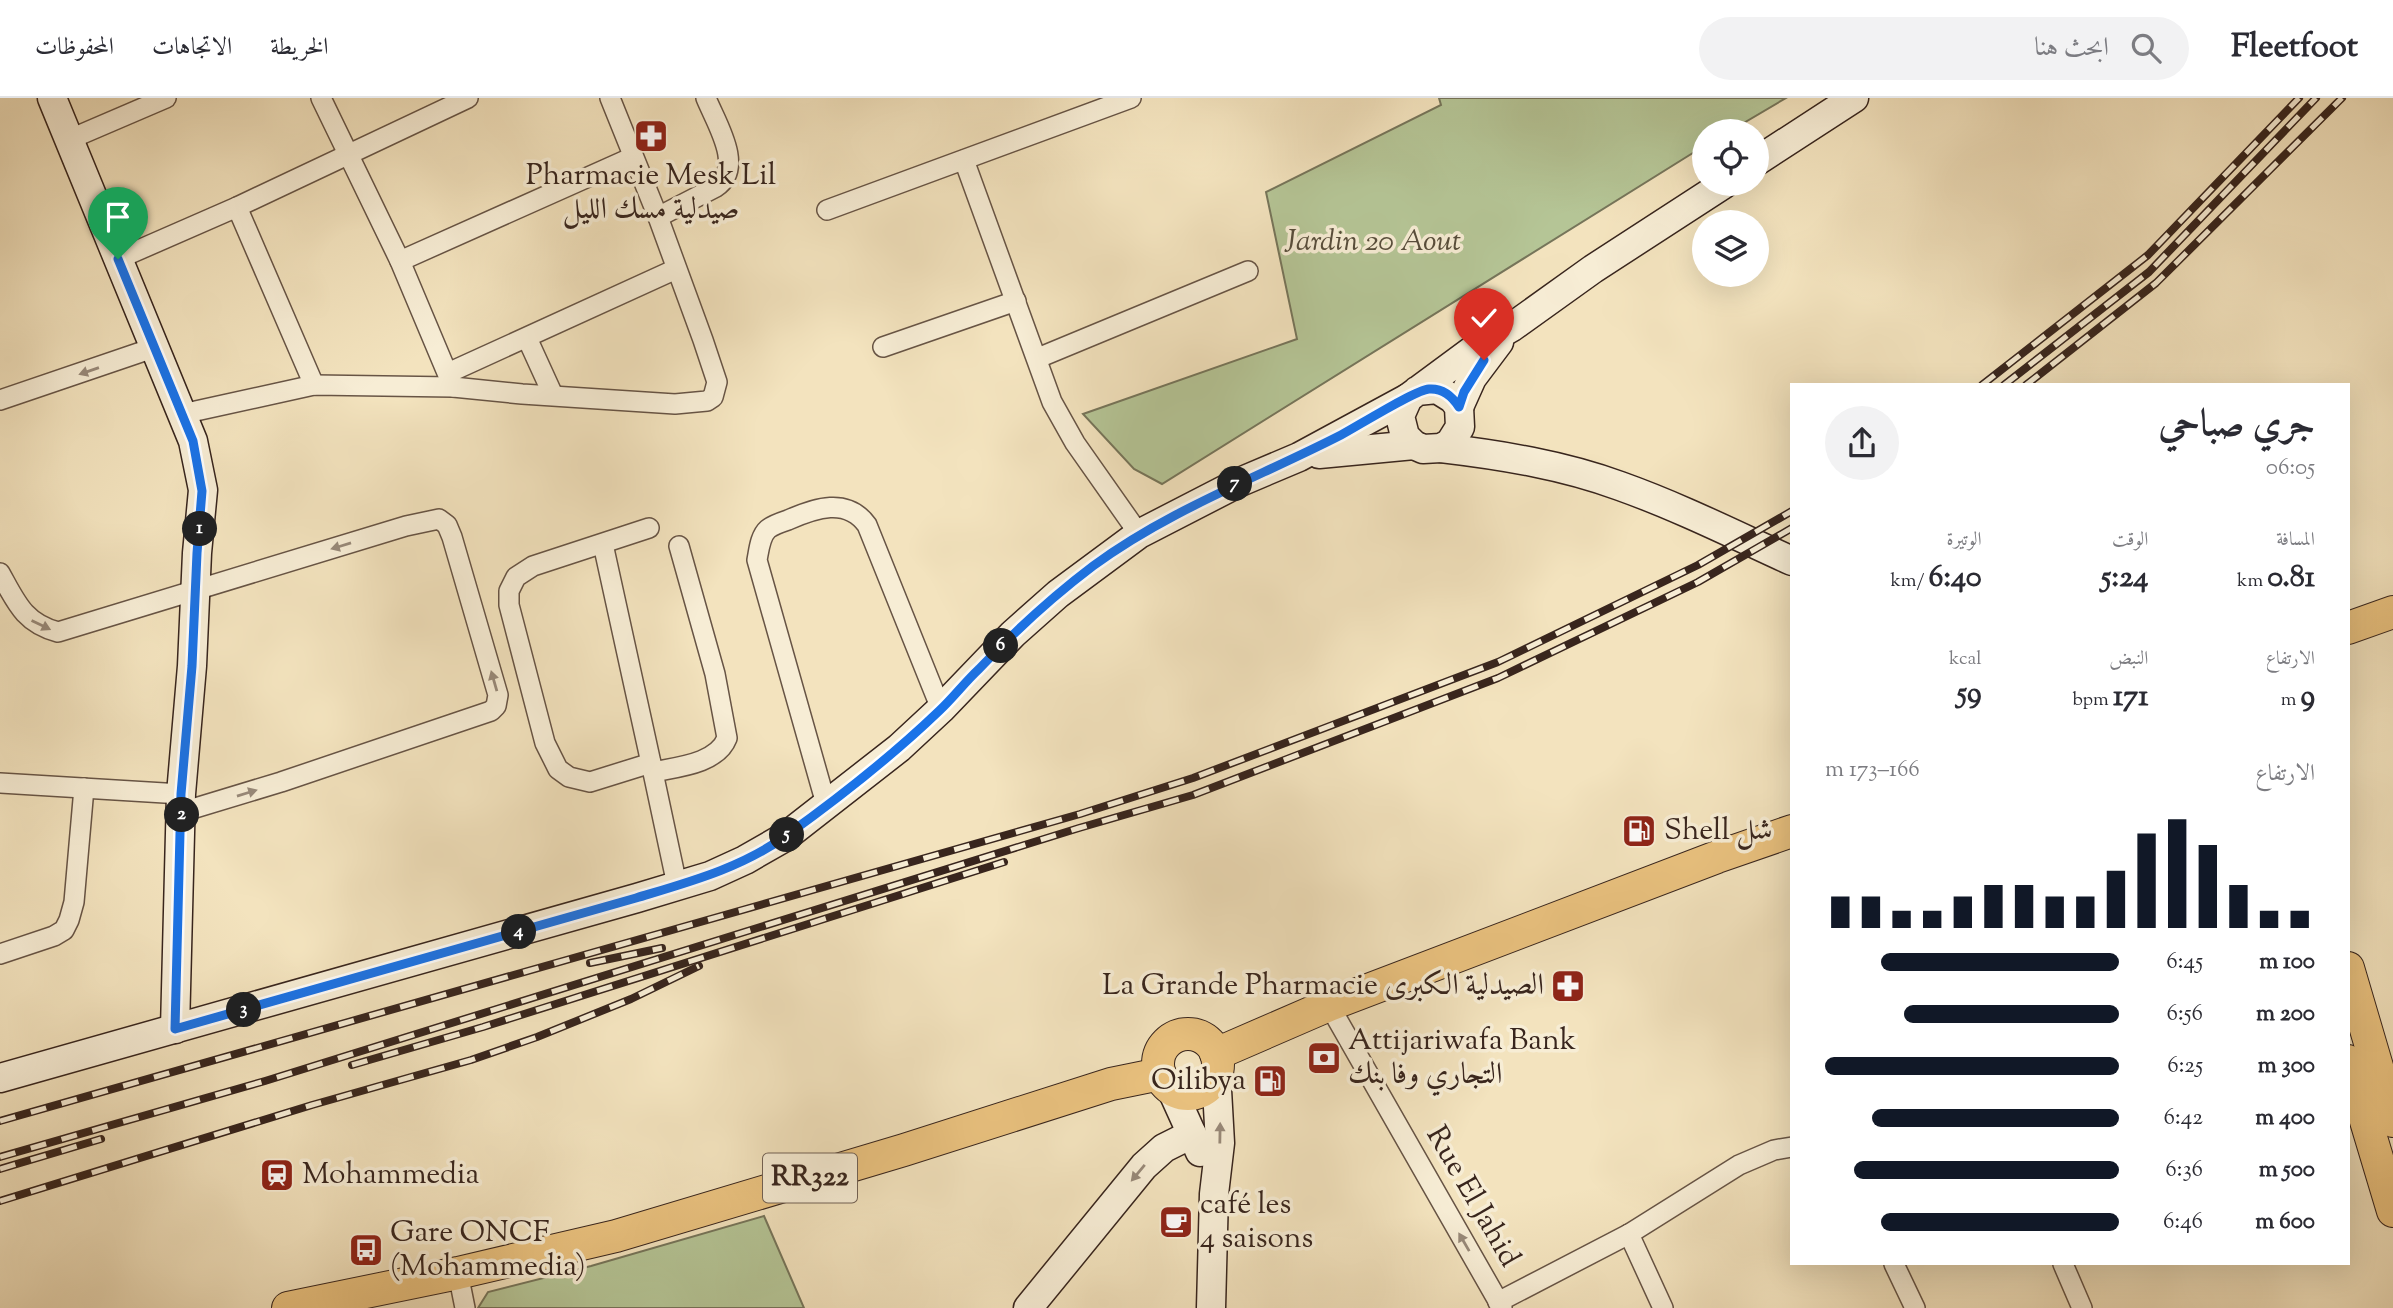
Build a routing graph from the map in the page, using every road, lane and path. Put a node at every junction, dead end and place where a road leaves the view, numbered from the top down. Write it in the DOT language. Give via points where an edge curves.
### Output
graph roads {
  1 [pos="52,98"];
  2 [pos="166,98"];
  3 [pos="321,98"];
  4 [pos="468,98"];
  5 [pos="611,98"];
  6 [pos="706,98"];
  7 [pos="1131,98"];
  8 [pos="1837,98"];
  9 [pos="1854,98"];
  10 [pos="1816,121"];
  11 [pos="68,140"];
  12 [pos="1769,153"];
  13 [pos="347,155"];
  14 [pos="633,158"];
  15 [pos="964,160"];
  16 [pos="1706,196"];
  17 [pos="237,207"];
  18 [pos="827,210"];
  19 [pos="658,217"];
  20 [pos="118,259"];
  21 [pos="400,261"];
  22 [pos="676,269"];
  23 [pos="1248,271"];
  24 [pos="1016,301"];
  25 [pos="1512,327"];
  26 [pos="527,338"];
  27 [pos="883,347"];
  28 [pos="153,348"];
  29 [pos="1038,358"];
  30 [pos="451,380"];
  31 [pos="314,385"];
  32 [pos="552,395"];
  33 [pos="1413,395"];
  34 [pos="0,400"];
  35 [pos="1460,412"];
  36 [pos="182,414"];
  37 [pos="1428,447"];
  38 [pos="1299,457"];
  39 [pos="1535,464"];
  40 [pos="649,528"];
  41 [pos="1139,534"];
  42 [pos="603,544"];
  43 [pos="679,546"];
  44 [pos="1790,560"];
  45 [pos="0,573"];
  46 [pos="195,591"];
  47 [pos="2393,612"];
  48 [pos="2350,627"];
  49 [pos="941,709"];
  50 [pos="652,768"];
  51 [pos="0,783"];
  52 [pos="84,788"];
  53 [pos="181,803"];
  54 [pos="826,804"];
  55 [pos="1790,832"];
  56 [pos="677,885"];
  57 [pos="0,954"];
  58 [pos="2350,975"];
  59 [pos="1329,1005"];
  60 [pos="175,1029"];
  61 [pos="1216,1063"];
  62 [pos="2350,1066"];
  63 [pos="0,1078"];
  64 [pos="1165,1081"];
  65 [pos="2393,1121"];
  66 [pos="1192,1134"];
  67 [pos="1790,1147"];
  68 [pos="2386,1162"];
  69 [pos="1214,1194"];
  70 [pos="2393,1211"];
  71 [pos="1629,1234"];
  72 [pos="1894,1265"];
  73 [pos="2063,1265"];
  74 [pos="458,1273"];
  75 [pos="1500,1305"];
  76 [pos="288,1308"];
  77 [pos="465,1308"];
  78 [pos="1028,1308"];
  79 [pos="1211,1308"];
  80 [pos="1663,1308"];
  81 [pos="1915,1308"];
  82 [pos="2082,1308"];
  1 -- 11 [label="street"];
  2 -- 11 [label="street"];
  3 -- 13 [label="street"];
  4 -- 13 [label="street"];
  5 -- 14 [label="street"];
  6 -- 19 [label="street" via="729,156 729,171 716,187"];
  7 -- 15 [label="street"];
  8 -- 10 [label="street"];
  9 -- 10 [label="street"];
  10 -- 12 [label="street"];
  11 -- 20 [label="street"];
  13 -- 17 [label="street"];
  13 -- 21 [label="street"];
  14 -- 19 [label="street"];
  14 -- 21 [label="street"];
  15 -- 18 [label="street"];
  15 -- 24 [label="street"];
  16 -- 25 [label="street"];
  17 -- 20 [label="street"];
  17 -- 31 [label="street"];
  19 -- 22 [label="street"];
  20 -- 28 [label="street"];
  21 -- 30 [label="street"];
  22 -- 26 [label="street"];
  22 -- 32 [label="street" via="717,382 713,397 675,404"];
  23 -- 29 [label="street"];
  24 -- 27 [label="street"];
  24 -- 29 [label="street"];
  25 -- 33 [label="street"];
  25 -- 35 [label="street" via="1464,392"];
  26 -- 30 [label="street"];
  26 -- 32 [label="street"];
  28 -- 34 [label="street, one-way"];
  28 -- 36 [label="street"];
  29 -- 41 [label="street" via="1062,422"];
  30 -- 31 [label="street"];
  30 -- 32 [label="street"];
  31 -- 36 [label="street"];
  33 -- 35 [label="street" via="1437,389 1454,399"];
  33 -- 37 [label="street" via="1401,410 1400,423 1405,436"];
  33 -- 38 [label="street"];
  35 -- 37 [label="street" via="1456,436"];
  35 -- 39 [label="street" via="1488,439"];
  36 -- 46 [label="street" via="193,441 202,491"];
  37 -- 38 [label="street"];
  37 -- 39 [label="street"];
  38 -- 41 [label="street"];
  39 -- 44 [label="street" via="1620,486"];
  40 -- 42 [label="street"];
  41 -- 49 [label="street" via="1013,634"];
  42 -- 50 [label="street"];
  42 -- 50 [label="street" via="520,573 509,591 509,605 545,743 558,769 590,782"];
  43 -- 50 [label="street" via="715,674 727,738 724,746 708,757"];
  45 -- 46 [label="street, one-way" via="29,619 58,632"];
  46 -- 53 [label="street"];
  53 -- 46 [label="street, one-way" via="281,782 480,716 496,706 498,695 453,537 439,519"];
  47 -- 48 [label="main road"];
  49 -- 54 [label="street"];
  49 -- 54 [label="street" via="861,516 826,507 811,509 768,530 757,560"];
  50 -- 56 [label="street"];
  51 -- 52 [label="street"];
  52 -- 53 [label="street"];
  52 -- 57 [label="street" via="74,902 64,930"];
  53 -- 60 [label="street"];
  54 -- 56 [label="street" via="745,860"];
  55 -- 59 [label="main road, RR322"];
  56 -- 60 [label="street"];
  58 -- 65 [label="main road"];
  59 -- 61 [label="main road, RR322"];
  75 -- 59 [label="street, Rue El Jahid, one-way"];
  60 -- 63 [label="street"];
  61 -- 64 [label="main road, RR322" via="1206,1087 1198,1092 1189,1094"];
  61 -- 64 [label="main road" via="1211,1045 1193,1034 1183,1034 1173,1038 1160,1054 1158,1064"];
  69 -- 61 [label="street, one-way" via="1220,1143"];
  62 -- 68 [label="main road"];
  64 -- 66 [label="street"];
  64 -- 74 [label="main road, RR322" via="1111,1084 616,1236"];
  66 -- 69 [label="street"];
  66 -- 78 [label="street, one-way" via="1164,1148 1144,1166"];
  67 -- 71 [label="street" via="1739,1165"];
  68 -- 70 [label="main road"];
  69 -- 79 [label="street"];
  71 -- 75 [label="street"];
  71 -- 80 [label="street"];
  72 -- 81 [label="street"];
  73 -- 82 [label="street"];
  74 -- 76 [label="main road, RR322"];
  74 -- 77 [label="street"];
}
